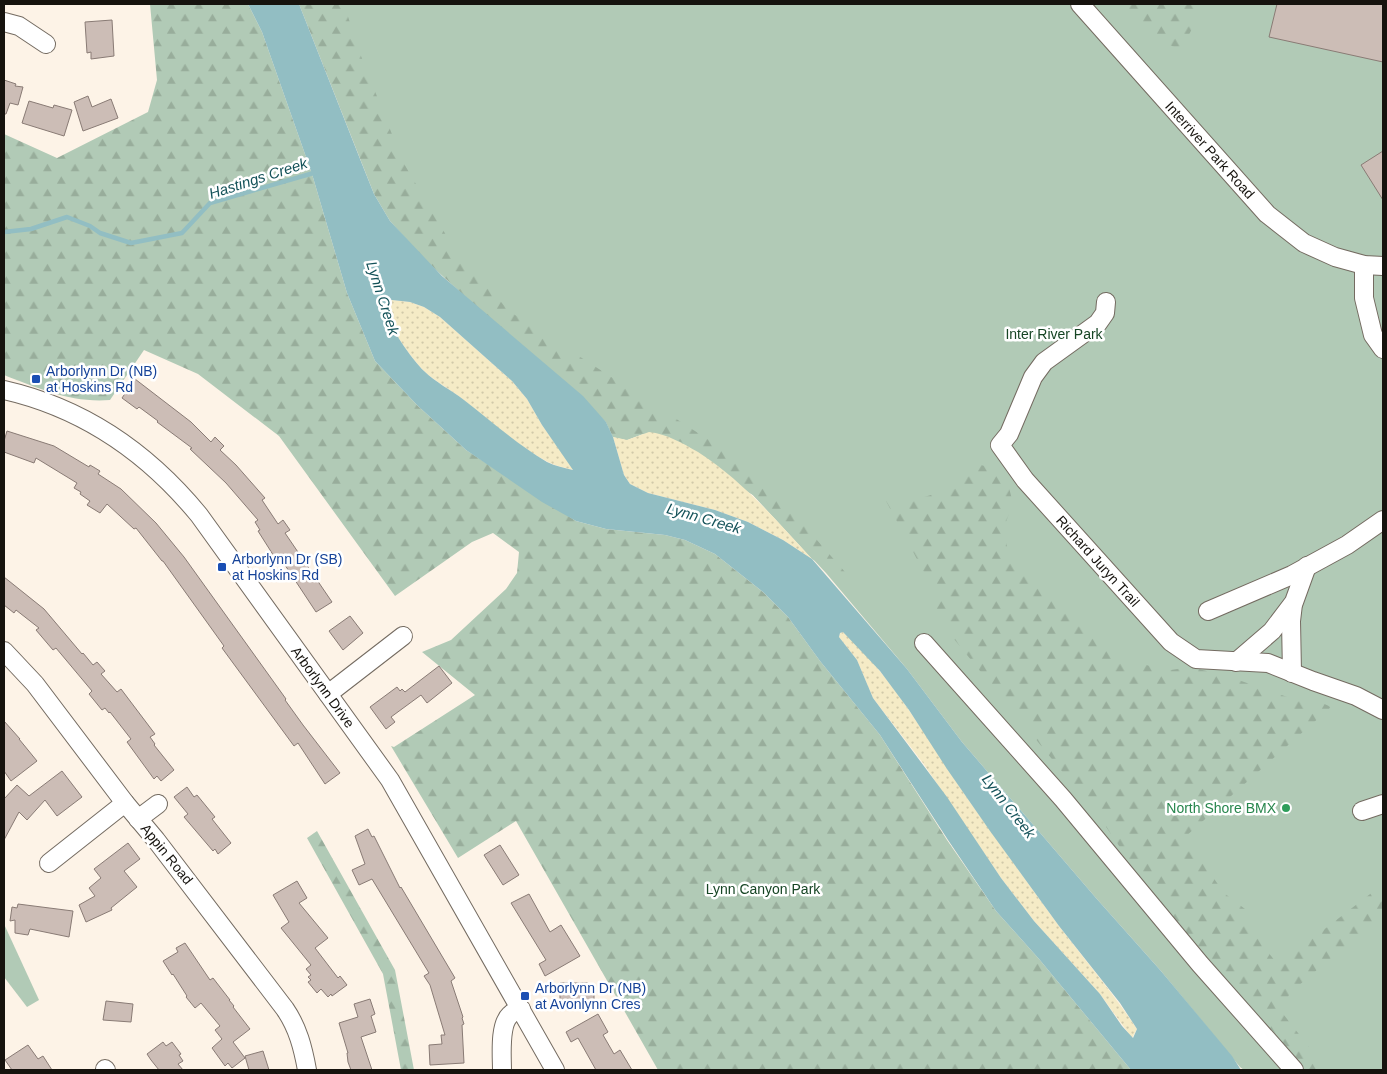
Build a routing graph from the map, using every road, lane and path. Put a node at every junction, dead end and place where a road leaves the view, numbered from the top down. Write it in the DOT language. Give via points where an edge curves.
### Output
graph roads {
  1 [pos="1080,4"];
  2 [pos="4,22"];
  3 [pos="46,44"];
  4 [pos="1364,265"];
  5 [pos="1383,266"];
  6 [pos="1106,302"];
  7 [pos="1383,349"];
  8 [pos="4,390"];
  9 [pos="1383,520"];
  10 [pos="1308,566"];
  11 [pos="1294,602"];
  12 [pos="1208,611"];
  13 [pos="403,636"];
  14 [pos="924,643"];
  15 [pos="4,651"];
  16 [pos="1236,662"];
  17 [pos="1292,673"];
  18 [pos="328,694"];
  19 [pos="1383,710"];
  20 [pos="125,804"];
  21 [pos="158,804"];
  22 [pos="1383,804"];
  23 [pos="1362,811"];
  24 [pos="138,819"];
  25 [pos="49,863"];
  26 [pos="521,1009"];
  27 [pos="307,1070"];
  28 [pos="502,1070"];
  29 [pos="556,1070"];
  30 [pos="1294,1070"];
  1 -- 4 [label="street, Interriver Park Road" via="1267,214 1304,243"];
  2 -- 3 [label="street" via="19,26"];
  4 -- 5 [label="street, Interriver Park Road"];
  4 -- 7 [label="street" via="1364,298 1373,335"];
  6 -- 16 [label="street, Richard Juryn Trail" via="1105,313 1098,323 1044,362 1033,377 1009,434 1000,445 1024,480 1171,642 1196,659"];
  8 -- 18 [label="street, Arborlynn Drive" via="45,402 97,427 133,450 167,478 199,515"];
  9 -- 10 [label="street"];
  10 -- 11 [label="street"];
  10 -- 12 [label="street"];
  11 -- 16 [label="street" via="1272,631"];
  11 -- 17 [label="street" via="1290,621"];
  13 -- 18 [label="street"];
  14 -- 30 [label="street" via="1063,799 1200,964"];
  15 -- 20 [label="street, Appin Road" via="35,684"];
  16 -- 17 [label="street, Richard Juryn Trail" via="1268,663"];
  17 -- 19 [label="street, Richard Juryn Trail" via="1356,696"];
  18 -- 26 [label="street, Arborlynn Drive" via="390,780"];
  20 -- 24 [label="street, Appin Road"];
  20 -- 25 [label="street"];
  21 -- 24 [label="street"];
  22 -- 23 [label="street"];
  24 -- 27 [label="street, Appin Road" via="294,1022"];
  26 -- 28 [label="street" via="506,1020"];
  26 -- 29 [label="street, Arborlynn Drive"];
}
